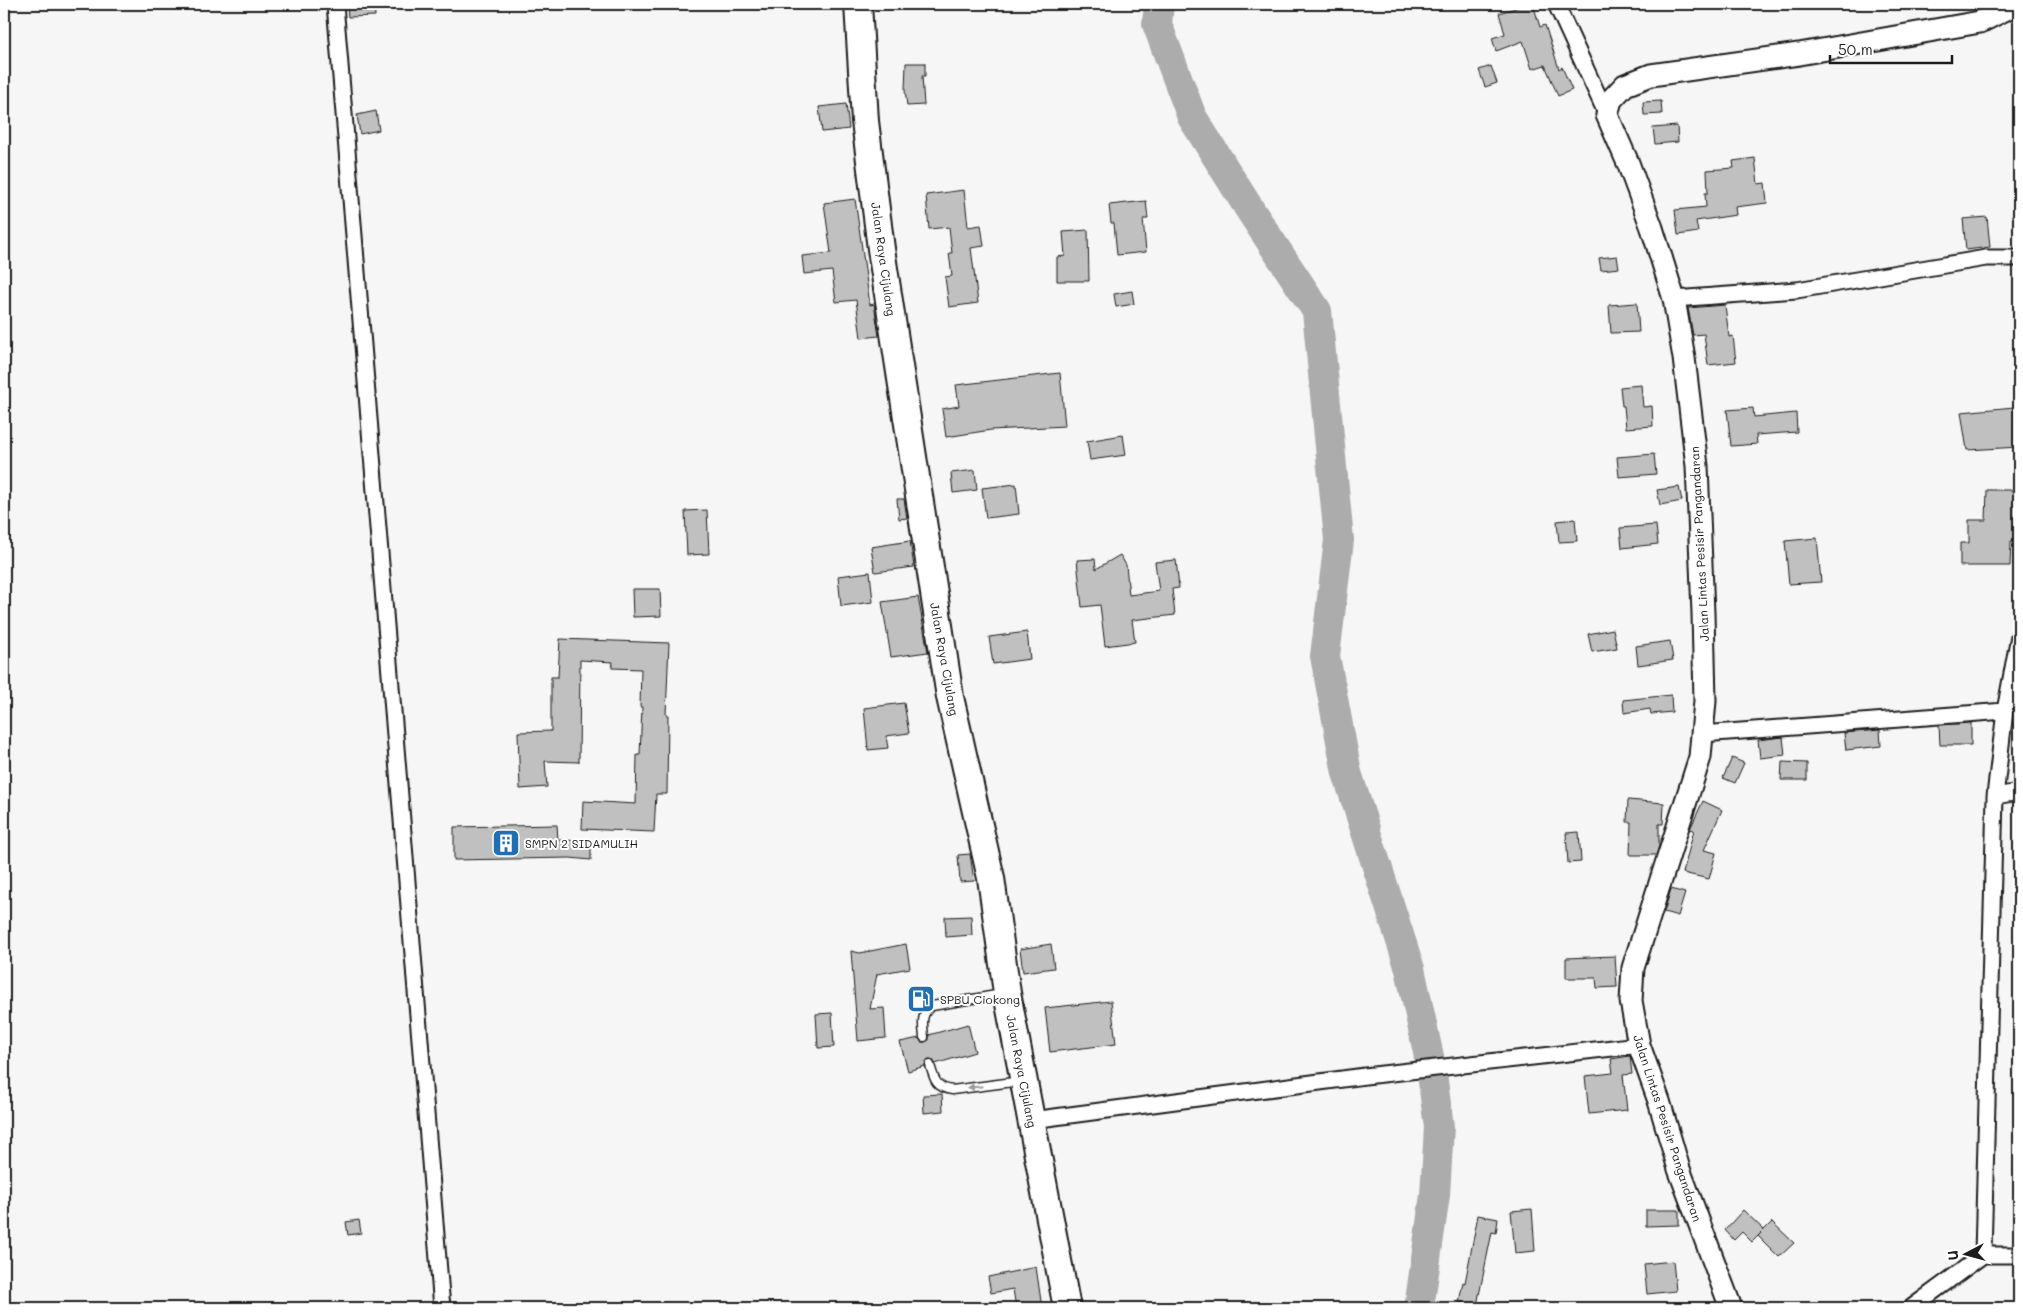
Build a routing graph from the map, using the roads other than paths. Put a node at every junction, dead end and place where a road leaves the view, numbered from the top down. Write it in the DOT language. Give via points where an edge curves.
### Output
graph roads {
  1 [pos="335,4"];
  2 [pos="858,4"];
  3 [pos="1556,4"];
  4 [pos="2016,4"];
  5 [pos="1607,115"];
  6 [pos="2019,258"];
  7 [pos="1674,299"];
  8 [pos="2019,636"];
  9 [pos="2005,710"];
  10 [pos="1702,734"];
  11 [pos="2019,792"];
  12 [pos="1995,796"];
  13 [pos="1007,993"];
  14 [pos="924,1037"];
  15 [pos="1639,1044"];
  16 [pos="930,1065"];
  17 [pos="1023,1081"];
  18 [pos="1032,1120"];
  19 [pos="1983,1255"];
  20 [pos="2019,1255"];
  21 [pos="442,1308"];
  22 [pos="1068,1308"];
  23 [pos="1731,1308"];
  24 [pos="1911,1308"];
  1 -- 21 [label="street"];
  2 -- 13 [label="highway, Jalan Raya Cijulang" via="865,121 881,248 950,698 991,878"];
  3 -- 5 [label="street"];
  4 -- 5 [label="street" via="1980,22 1799,54 1651,75 1625,85 1611,100"];
  5 -- 7 [label="street, Jalan Lintas Pesisir Pangandaran" via="1628,163"];
  6 -- 7 [label="street" via="1986,258 1797,290"];
  7 -- 10 [label="street, Jalan Lintas Pesisir Pangandaran" via="1697,466 1705,701"];
  8 -- 9 [label="street"];
  9 -- 10 [label="street"];
  9 -- 12 [label="street"];
  10 -- 15 [label="street, Jalan Lintas Pesisir Pangandaran" via="1700,757 1633,968 1631,1001"];
  11 -- 12 [label="street"];
  12 -- 19 [label="street"];
  13 -- 14 [label="lane" via="926,1009"];
  13 -- 17 [label="highway, Jalan Raya Cijulang"];
  15 -- 18 [label="street"];
  15 -- 23 [label="street, Jalan Lintas Pesisir Pangandaran" via="1679,1169"];
  17 -- 16 [label="lane, one-way" via="945,1089 934,1081"];
  17 -- 18 [label="highway, Jalan Raya Cijulang"];
  18 -- 22 [label="highway, Jalan Raya Cijulang"];
  19 -- 20 [label="street"];
  19 -- 24 [label="street"];
}
